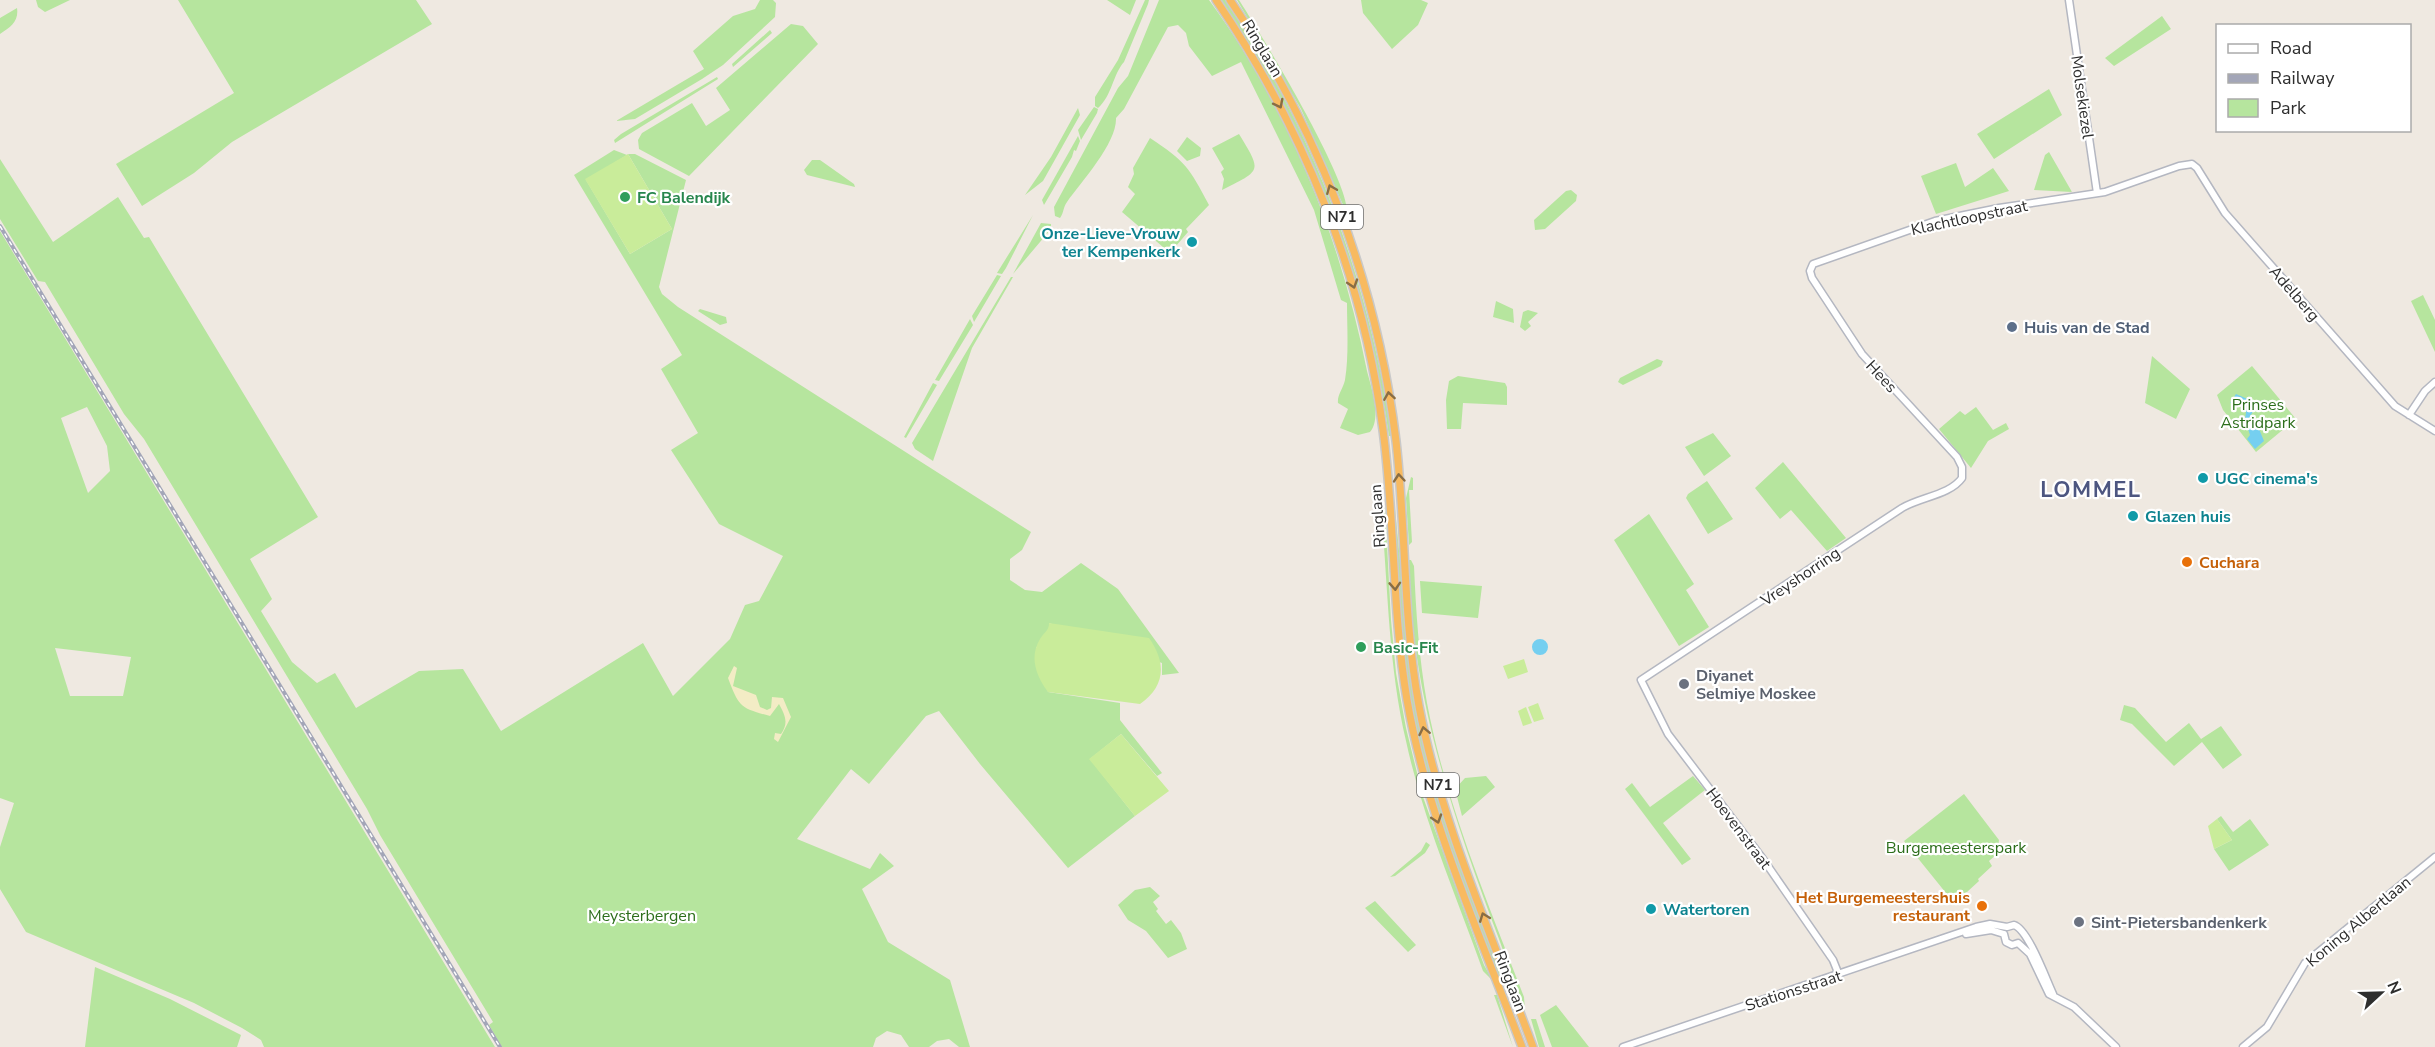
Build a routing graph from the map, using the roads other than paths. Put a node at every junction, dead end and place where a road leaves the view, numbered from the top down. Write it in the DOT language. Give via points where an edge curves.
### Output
graph roads {
  1 [pos="1216,0"];
  2 [pos="1230,0"];
  3 [pos="2069,0"];
  4 [pos="2189,163"];
  5 [pos="2097,193"];
  6 [pos="1811,266"];
  7 [pos="2435,382"];
  8 [pos="2409,415"];
  9 [pos="2435,431"];
  10 [pos="1962,478"];
  11 [pos="1641,680"];
  12 [pos="2435,857"];
  13 [pos="2007,927"];
  14 [pos="1963,934"];
  15 [pos="2004,934"];
  16 [pos="2023,935"];
  17 [pos="2019,943"];
  18 [pos="2038,963"];
  19 [pos="1839,975"];
  20 [pos="1517,1033"];
  21 [pos="1516,1047"];
  22 [pos="1522,1047"];
  23 [pos="1533,1047"];
  24 [pos="1623,1047"];
  25 [pos="2116,1047"];
  26 [pos="2243,1047"];
  1 -- 20 [label="highway, Ringlaan / N71, one-way" via="1254,58 1304,154 1356,294 1383,429 1399,641 1413,730 1436,816"];
  23 -- 2 [label="highway, Ringlaan / N71, one-way" via="1455,840 1427,745 1409,638 1396,442 1369,303 1346,228 1316,153 1271,65"];
  3 -- 5 [label="main road, Molsekiezel"];
  4 -- 5 [label="main road, Klachtloopstraat"];
  4 -- 8 [label="main road, Adelberg" via="2197,168 2217,203 2261,255 2395,406"];
  5 -- 6 [label="main road, Klachtloopstraat" via="1944,219"];
  6 -- 10 [label="main road, Hees" via="1815,284 1856,346 1957,457"];
  7 -- 8 [label="main road"];
  8 -- 9 [label="main road, Adelberg"];
  10 -- 11 [label="main road, Vreyshorring" via="1954,486 1900,510"];
  11 -- 19 [label="main road, Hoevenstraat" via="1668,734 1763,860 1833,960"];
  12 -- 26 [label="main road, Koning Albertlaan" via="2309,960 2267,1027"];
  13 -- 14 [label="main road, Stationsstraat" via="1990,924"];
  13 -- 15 [label="main road"];
  13 -- 16 [label="main road" via="2019,927"];
  14 -- 15 [label="main road, Stationsstraat" via="1991,930"];
  14 -- 19 [label="main road, Stationsstraat"];
  15 -- 17 [label="main road" via="2009,944"];
  16 -- 17 [label="main road"];
  16 -- 18 [label="main road"];
  17 -- 18 [label="main road"];
  18 -- 25 [label="main road" via="2058,999 2074,1008"];
  19 -- 24 [label="main road, Stationsstraat"];
  20 -- 21 [label="highway"];
  20 -- 22 [label="highway, Ringlaan / N71"];
}
